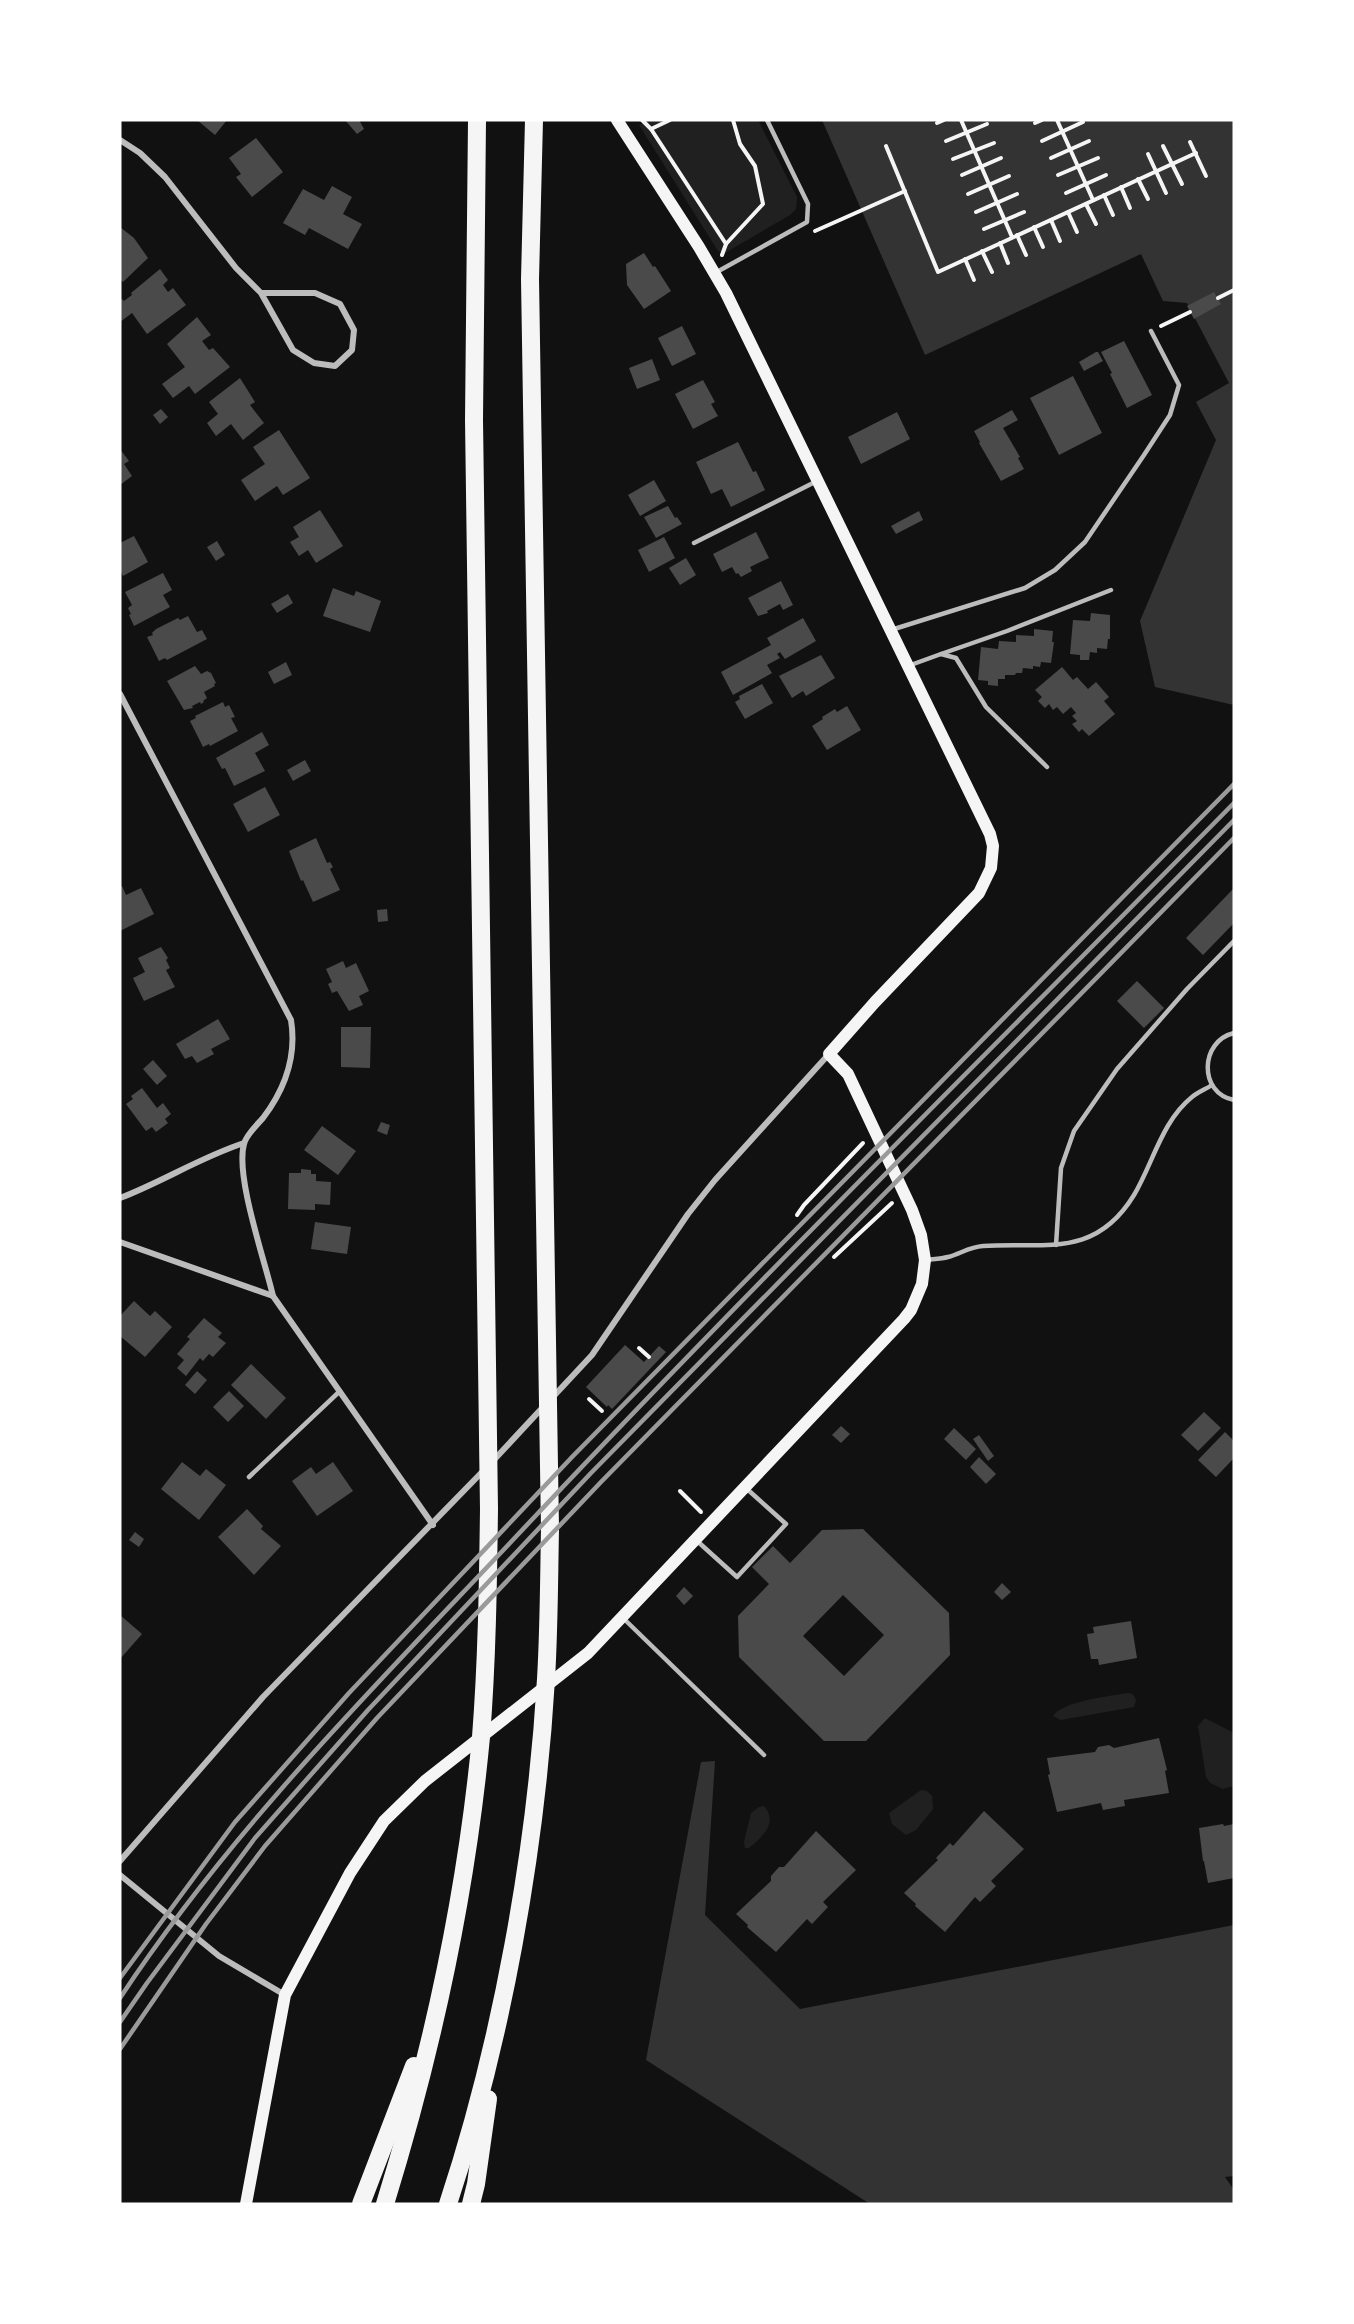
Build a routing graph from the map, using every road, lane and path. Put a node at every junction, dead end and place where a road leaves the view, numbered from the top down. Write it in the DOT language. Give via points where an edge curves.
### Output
graph roads {
  1 [pos="477,120"];
  2 [pos="534,120"];
  3 [pos="617,120"];
  4 [pos="642,120"];
  5 [pos="670,120"];
  6 [pos="733,120"];
  7 [pos="767,120"];
  8 [pos="944,120"];
  9 [pos="961,120"];
  10 [pos="1042,120"];
  11 [pos="1057,120"];
  12 [pos="1083,122"];
  13 [pos="937,123"];
  14 [pos="1035,123"];
  15 [pos="987,124"];
  16 [pos="651,129"];
  17 [pos="1062,132"];
  18 [pos="966,133"];
  19 [pos="120,140"];
  20 [pos="946,141"];
  21 [pos="1042,141"];
  22 [pos="1089,141"];
  23 [pos="1190,142"];
  24 [pos="994,143"];
  25 [pos="886,146"];
  26 [pos="1163,146"];
  27 [pos="1070,150"];
  28 [pos="974,151"];
  29 [pos="1196,153"];
  30 [pos="1148,154"];
  31 [pos="1001,158"];
  32 [pos="1051,158"];
  33 [pos="1098,158"];
  34 [pos="953,159"];
  35 [pos="1172,164"];
  36 [pos="1078,166"];
  37 [pos="981,167"];
  38 [pos="1156,171"];
  39 [pos="1058,175"];
  40 [pos="1106,175"];
  41 [pos="962,176"];
  42 [pos="1009,176"];
  43 [pos="1206,176"];
  44 [pos="1138,180"];
  45 [pos="1086,184"];
  46 [pos="1182,184"];
  47 [pos="989,185"];
  48 [pos="1121,187"];
  49 [pos="904,191"];
  50 [pos="1166,193"];
  51 [pos="968,194"];
  52 [pos="1017,194"];
  53 [pos="1066,194"];
  54 [pos="1104,195"];
  55 [pos="1148,199"];
  56 [pos="1093,200"];
  57 [pos="997,202"];
  58 [pos="1086,204"];
  59 [pos="1130,208"];
  60 [pos="976,212"];
  61 [pos="1024,212"];
  62 [pos="1068,212"];
  63 [pos="1113,214"];
  64 [pos="1005,220"];
  65 [pos="1050,220"];
  66 [pos="1096,224"];
  67 [pos="1034,227"];
  68 [pos="984,229"];
  69 [pos="812,232"];
  70 [pos="1077,232"];
  71 [pos="1014,236"];
  72 [pos="1060,240"];
  73 [pos="1000,243"];
  74 [pos="726,244"];
  75 [pos="1043,247"];
  76 [pos="982,251"];
  77 [pos="1026,255"];
  78 [pos="965,259"];
  79 [pos="1008,263"];
  80 [pos="992,272"];
  81 [pos="715,273"];
  82 [pos="974,279"];
  83 [pos="1234,290"];
  84 [pos="261,293"];
  85 [pos="1218,298"];
  86 [pos="1190,312"];
  87 [pos="1151,331"];
  88 [pos="818,481"];
  89 [pos="694,543"];
  90 [pos="1111,590"];
  91 [pos="891,630"];
  92 [pos="941,654"];
  93 [pos="908,666"];
  94 [pos="120,694"];
  95 [pos="1047,767"];
  96 [pos="1234,941"];
  97 [pos="1234,1033"];
  98 [pos="829,1054"];
  99 [pos="1212,1085"];
  100 [pos="1234,1100"];
  101 [pos="244,1143"];
  102 [pos="858,1148"];
  103 [pos="120,1198"];
  104 [pos="883,1213"];
  105 [pos="797,1215"];
  106 [pos="120,1242"];
  107 [pos="1056,1245"];
  108 [pos="834,1257"];
  109 [pos="925,1260"];
  110 [pos="273,1296"];
  111 [pos="639,1348"];
  112 [pos="649,1357"];
  113 [pos="340,1391"];
  114 [pos="589,1399"];
  115 [pos="602,1411"];
  116 [pos="249,1477"];
  117 [pos="746,1488"];
  118 [pos="680,1491"];
  119 [pos="702,1513"];
  120 [pos="433,1525"];
  121 [pos="696,1540"];
  122 [pos="622,1617"];
  123 [pos="764,1755"];
  124 [pos="120,1861"];
  125 [pos="120,1875"];
  126 [pos="506,1980"];
  127 [pos="285,1995"];
  128 [pos="440,1997"];
  129 [pos="246,2204"];
  130 [pos="361,2204"];
  131 [pos="385,2204"];
  132 [pos="448,2204"];
  133 [pos="471,2204"];
  1 -- 128 [label="highway" via="474,420 488,1585 481,1736 462,1886"];
  2 -- 126 [label="highway" via="530,279 550,1529 546,1680 531,1832"];
  3 -- 81 [label="main road"];
  4 -- 16 [label="path"];
  5 -- 16 [label="path"];
  6 -- 74 [label="path" via="740,144 754,166 762,204"];
  7 -- 81 [label="lane" via="808,204 807,222"];
  8 -- 13 [label="path"];
  9 -- 18 [label="path"];
  10 -- 14 [label="path"];
  11 -- 17 [label="path"];
  12 -- 17 [label="path"];
  15 -- 18 [label="path"];
  16 -- 74 [label="path"];
  17 -- 21 [label="path"];
  17 -- 27 [label="path"];
  18 -- 20 [label="path"];
  18 -- 28 [label="path"];
  19 -- 84 [label="street" via="165,177 236,268"];
  22 -- 27 [label="path"];
  23 -- 29 [label="path"];
  24 -- 28 [label="path"];
  25 -- 49 [label="path"];
  26 -- 35 [label="path"];
  27 -- 32 [label="path"];
  27 -- 36 [label="path"];
  28 -- 34 [label="path"];
  28 -- 37 [label="path"];
  29 -- 35 [label="path"];
  29 -- 43 [label="path"];
  30 -- 38 [label="path"];
  31 -- 37 [label="path"];
  33 -- 36 [label="path"];
  35 -- 38 [label="path"];
  35 -- 46 [label="path"];
  36 -- 39 [label="path"];
  36 -- 45 [label="path"];
  37 -- 41 [label="path"];
  37 -- 47 [label="path"];
  38 -- 44 [label="path"];
  38 -- 50 [label="path"];
  40 -- 45 [label="path"];
  42 -- 47 [label="path"];
  44 -- 48 [label="path"];
  44 -- 55 [label="path"];
  45 -- 53 [label="path"];
  45 -- 56 [label="path"];
  47 -- 51 [label="path"];
  47 -- 57 [label="path"];
  48 -- 54 [label="path"];
  48 -- 59 [label="path"];
  49 -- 69 [label="path"];
  49 -- 78 [label="path" via="938,272"];
  52 -- 57 [label="path"];
  54 -- 56 [label="path"];
  54 -- 63 [label="path"];
  56 -- 58 [label="path"];
  57 -- 60 [label="path"];
  57 -- 64 [label="path"];
  58 -- 62 [label="path"];
  58 -- 66 [label="path"];
  61 -- 64 [label="path"];
  62 -- 65 [label="path"];
  62 -- 70 [label="path"];
  64 -- 68 [label="path"];
  64 -- 71 [label="path"];
  65 -- 67 [label="path"];
  65 -- 72 [label="path"];
  67 -- 71 [label="path"];
  67 -- 75 [label="path"];
  71 -- 73 [label="path"];
  71 -- 77 [label="path"];
  73 -- 76 [label="path"];
  73 -- 79 [label="path"];
  74 -- 81 [label="path"];
  76 -- 78 [label="path"];
  76 -- 80 [label="path"];
  78 -- 82 [label="path"];
  81 -- 88 [label="main road"];
  83 -- 85 [label="path"];
  84 -- 84 [label="street" via="293,350 314,363 335,366 352,350 354,330 340,304 315,293"];
  86 -- 87 [label="path"];
  87 -- 91 [label="lane" via="1179,385 1170,415 1085,542 1055,570 1025,588"];
  88 -- 89 [label="lane"];
  88 -- 91 [label="main road"];
  90 -- 92 [label="lane"];
  91 -- 93 [label="main road"];
  92 -- 93 [label="lane"];
  92 -- 95 [label="lane" via="956,658 986,707"];
  93 -- 98 [label="main road" via="990,834 991,868 979,893"];
  94 -- 101 [label="street" via="291,1020 292,1053 282,1090"];
  96 -- 107 [label="lane" via="1117,1070 1074,1131 1061,1168"];
  97 -- 99 [label="lane" via="1221,1038 1208,1055"];
  98 -- 109 [label="main road" via="848,1074 912,1210"];
  98 -- 120 [label="street" via="688,1214 592,1355"];
  99 -- 100 [label="lane"];
  99 -- 107 [label="lane" via="1192,1097 1169,1125 1121,1213 1086,1238"];
  101 -- 103 [label="street"];
  101 -- 110 [label="street" via="243,1169 250,1208"];
  102 -- 105 [label="path"];
  104 -- 108 [label="path"];
  106 -- 110 [label="street"];
  107 -- 109 [label="lane" via="972,1247 947,1258"];
  109 -- 117 [label="main road" via="919,1293 904,1319"];
  110 -- 113 [label="street"];
  111 -- 112 [label="path"];
  113 -- 116 [label="lane"];
  113 -- 120 [label="street"];
  114 -- 115 [label="path"];
  117 -- 121 [label="main road"];
  117 -- 121 [label="lane" via="786,1524 737,1577"];
  118 -- 119 [label="path"];
  120 -- 124 [label="street" via="263,1697"];
  121 -- 122 [label="main road"];
  122 -- 123 [label="lane"];
  122 -- 127 [label="main road" via="588,1653 425,1780 384,1821 350,1872"];
  125 -- 127 [label="street" via="219,1956"];
  126 -- 132 [label="highway" via="490,2054"];
  126 -- 133 [label="highway"];
  127 -- 129 [label="main road"];
  128 -- 130 [label="highway"];
  128 -- 131 [label="highway"];
}
